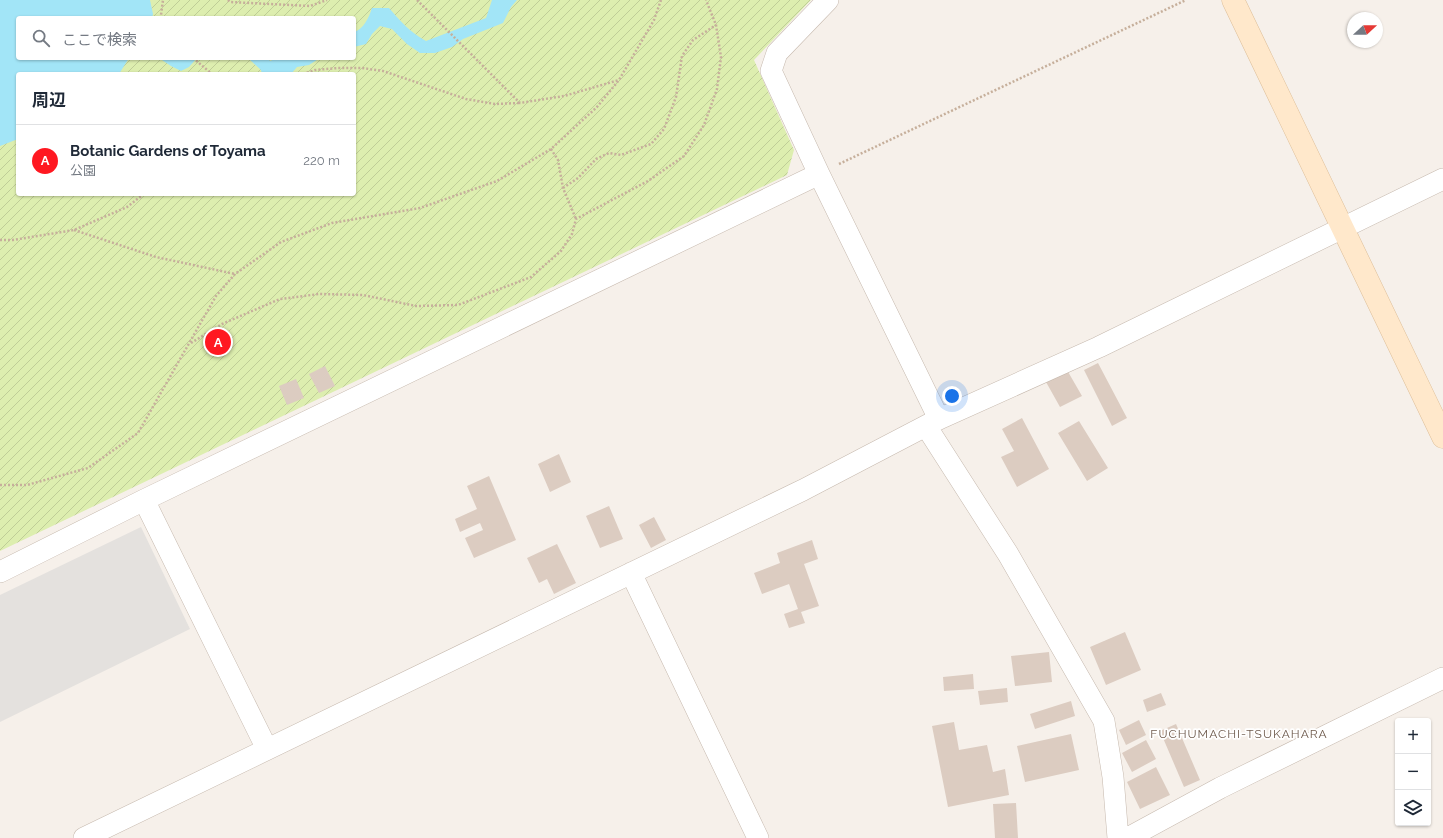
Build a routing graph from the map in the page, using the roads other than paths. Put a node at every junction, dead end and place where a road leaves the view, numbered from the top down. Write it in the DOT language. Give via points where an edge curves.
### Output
graph roads {
  1 [pos="828,0"];
  2 [pos="1233,0"];
  3 [pos="818,174"];
  4 [pos="1443,179"];
  5 [pos="1342,228"];
  6 [pos="933,422"];
  7 [pos="1443,438"];
  8 [pos="144,500"];
  9 [pos="0,572"];
  10 [pos="631,573"];
  11 [pos="1443,678"];
  12 [pos="267,749"];
  13 [pos="84,838"];
  14 [pos="758,838"];
  15 [pos="1118,838"];
  16 [pos="1128,838"];
  1 -- 3 [label="street" via="777,53 771,71"];
  2 -- 5 [label="street"];
  3 -- 6 [label="street"];
  3 -- 8 [label="street"];
  4 -- 5 [label="street"];
  5 -- 6 [label="street" via="1100,347"];
  5 -- 7 [label="street"];
  6 -- 10 [label="street" via="803,490"];
  6 -- 15 [label="street" via="1104,721 1113,778"];
  8 -- 9 [label="street"];
  8 -- 12 [label="street"];
  10 -- 12 [label="street"];
  10 -- 14 [label="street"];
  11 -- 16 [label="street" via="1220,788"];
  12 -- 13 [label="street"];
}
